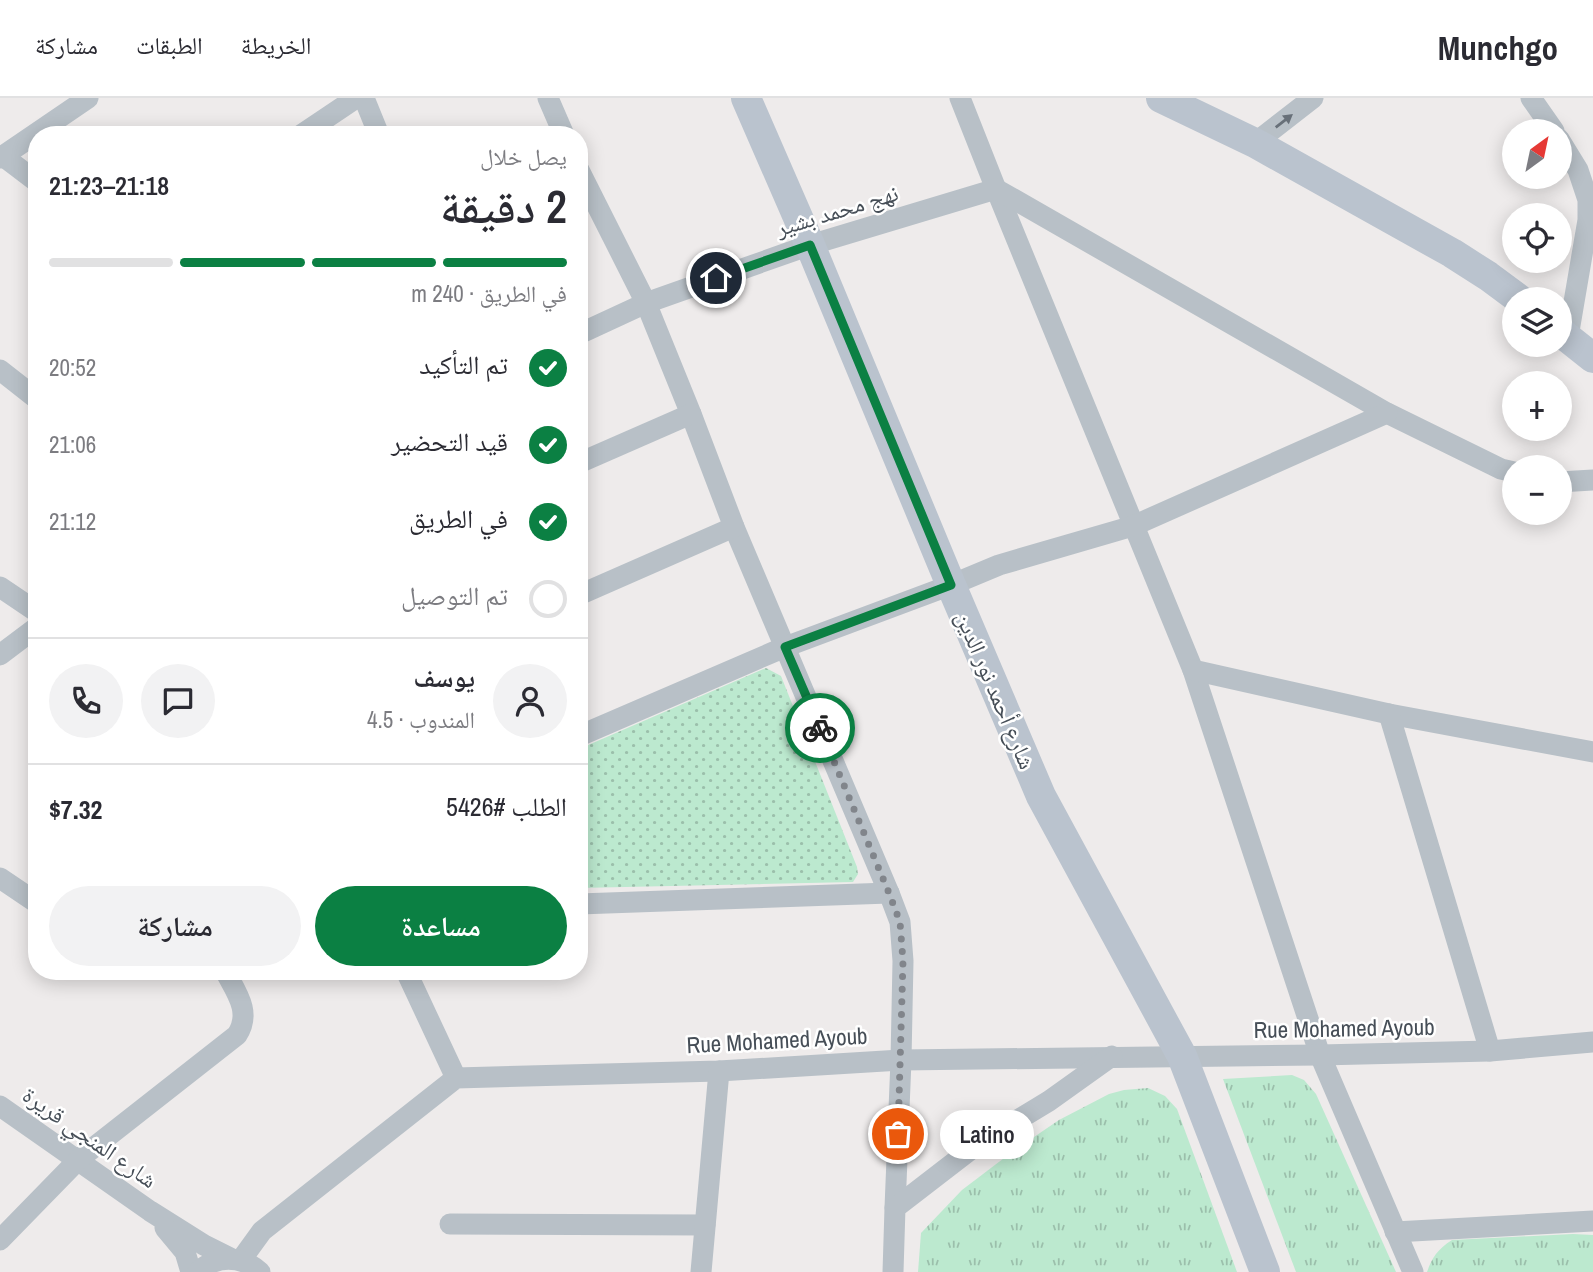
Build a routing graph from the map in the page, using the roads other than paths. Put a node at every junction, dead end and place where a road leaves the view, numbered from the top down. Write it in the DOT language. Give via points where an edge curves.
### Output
graph roads {
  1 [pos="88,98"];
  2 [pos="356,98"];
  3 [pos="364,98"];
  4 [pos="548,98"];
  5 [pos="746,98"];
  6 [pos="960,98"];
  7 [pos="1161,98"];
  8 [pos="1313,98"];
  9 [pos="1531,98"];
  10 [pos="1546,119"];
  11 [pos="47,126"];
  12 [pos="314,126"];
  13 [pos="375,126"];
  14 [pos="560,126"];
  15 [pos="28,139"];
  16 [pos="1255,143"];
  17 [pos="2,157"];
  18 [pos="1572,160"];
  19 [pos="28,176"];
  20 [pos="996,189"];
  21 [pos="588,191"];
  22 [pos="810,245"];
  23 [pos="1503,287"];
  24 [pos="1572,296"];
  25 [pos="646,303"];
  26 [pos="588,330"];
  27 [pos="1572,341"];
  28 [pos="1593,358"];
  29 [pos="0,370"];
  30 [pos="28,392"];
  31 [pos="1387,413"];
  32 [pos="691,414"];
  33 [pos="588,459"];
  34 [pos="1502,469"];
  35 [pos="1593,480"];
  36 [pos="1572,481"];
  37 [pos="1133,526"];
  38 [pos="734,527"];
  39 [pos="951,585"];
  40 [pos="0,587"];
  41 [pos="588,591"];
  42 [pos="28,606"];
  43 [pos="28,634"];
  44 [pos="785,647"];
  45 [pos="0,655"];
  46 [pos="1193,670"];
  47 [pos="1389,714"];
  48 [pos="588,732"];
  49 [pos="1593,752"];
  50 [pos="0,878"];
  51 [pos="889,893"];
  52 [pos="28,898"];
  53 [pos="588,904"];
  54 [pos="230,980"];
  55 [pos="410,980"];
  56 [pos="1593,1042"];
  57 [pos="1490,1051"];
  58 [pos="1320,1055"];
  59 [pos="1112,1056"];
  60 [pos="1182,1056"];
  61 [pos="901,1060"];
  62 [pos="719,1071"];
  63 [pos="456,1078"];
  64 [pos="0,1106"];
  65 [pos="79,1159"];
  66 [pos="895,1208"];
  67 [pos="150,1211"];
  68 [pos="1593,1221"];
  69 [pos="450,1224"];
  70 [pos="705,1225"];
  71 [pos="1395,1232"];
  72 [pos="0,1240"];
  73 [pos="236,1259"];
  74 [pos="191,1272"];
  75 [pos="198,1272"];
  76 [pos="260,1272"];
  77 [pos="701,1272"];
  78 [pos="893,1272"];
  79 [pos="1265,1272"];
  80 [pos="1413,1272"];
  1 -- 11 [label="street"];
  2 -- 12 [label="street"];
  3 -- 13 [label="street"];
  4 -- 14 [label="street"];
  5 -- 22 [label="street, شارع أحمد نور الدين"];
  6 -- 20 [label="street"];
  7 -- 16 [label="street"];
  16 -- 8 [label="street, one-way"];
  9 -- 10 [label="street"];
  15 -- 17 [label="street"];
  16 -- 23 [label="street" via="1452,253"];
  17 -- 19 [label="street"];
  18 -- 24 [label="street" via="1588,200 1588,220"];
  20 -- 22 [label="street, نهج محمد بشير"];
  20 -- 31 [label="street"];
  20 -- 37 [label="street"];
  21 -- 25 [label="street"];
  22 -- 25 [label="street, نهج محمد بشير"];
  22 -- 39 [label="street, شارع أحمد نور الدين"];
  25 -- 26 [label="street, نهج محمد بشير"];
  25 -- 32 [label="street"];
  27 -- 28 [label="street"];
  29 -- 30 [label="street"];
  31 -- 34 [label="street"];
  31 -- 37 [label="street"];
  32 -- 33 [label="street"];
  32 -- 38 [label="street"];
  35 -- 36 [label="street"];
  37 -- 39 [label="street" via="999,565"];
  37 -- 46 [label="street"];
  38 -- 41 [label="street"];
  38 -- 44 [label="street"];
  39 -- 44 [label="street"];
  39 -- 60 [label="street, شارع أحمد نور الدين" via="1041,796"];
  40 -- 42 [label="street"];
  43 -- 45 [label="street"];
  44 -- 48 [label="street"];
  44 -- 51 [label="street"];
  46 -- 47 [label="street"];
  46 -- 58 [label="street"];
  47 -- 49 [label="street"];
  47 -- 57 [label="street"];
  50 -- 52 [label="street"];
  51 -- 53 [label="street"];
  51 -- 61 [label="street" via="900,922 903,961"];
  54 -- 65 [label="street" via="243,1005 237,1035"];
  55 -- 63 [label="street"];
  56 -- 57 [label="street, Rue Mohamed Ayoub"];
  57 -- 58 [label="street, Rue Mohamed Ayoub"];
  58 -- 60 [label="street, Rue Mohamed Ayoub"];
  58 -- 71 [label="street"];
  59 -- 60 [label="street, Rue Mohamed Ayoub"];
  59 -- 61 [label="street, Rue Mohamed Ayoub"];
  59 -- 66 [label="street" via="978,1144"];
  60 -- 79 [label="street, شارع أحمد نور الدين"];
  61 -- 62 [label="street, Rue Mohamed Ayoub"];
  61 -- 66 [label="street"];
  62 -- 63 [label="street, Rue Mohamed Ayoub"];
  62 -- 70 [label="street"];
  63 -- 73 [label="street" via="262,1231"];
  64 -- 65 [label="street, شارع المنجي قريرة"];
  65 -- 67 [label="street, شارع المنجي قريرة"];
  65 -- 72 [label="street"];
  66 -- 78 [label="street"];
  67 -- 73 [label="street, شارع المنجي قريرة"];
  67 -- 74 [label="street, شارع المنجي قريرة" via="185,1252"];
  68 -- 71 [label="street"];
  69 -- 70 [label="street"];
  70 -- 77 [label="street"];
  71 -- 80 [label="street"];
  73 -- 75 [label="street" via="220,1259"];
  73 -- 76 [label="street, شارع المنجي قريرة"];
}
